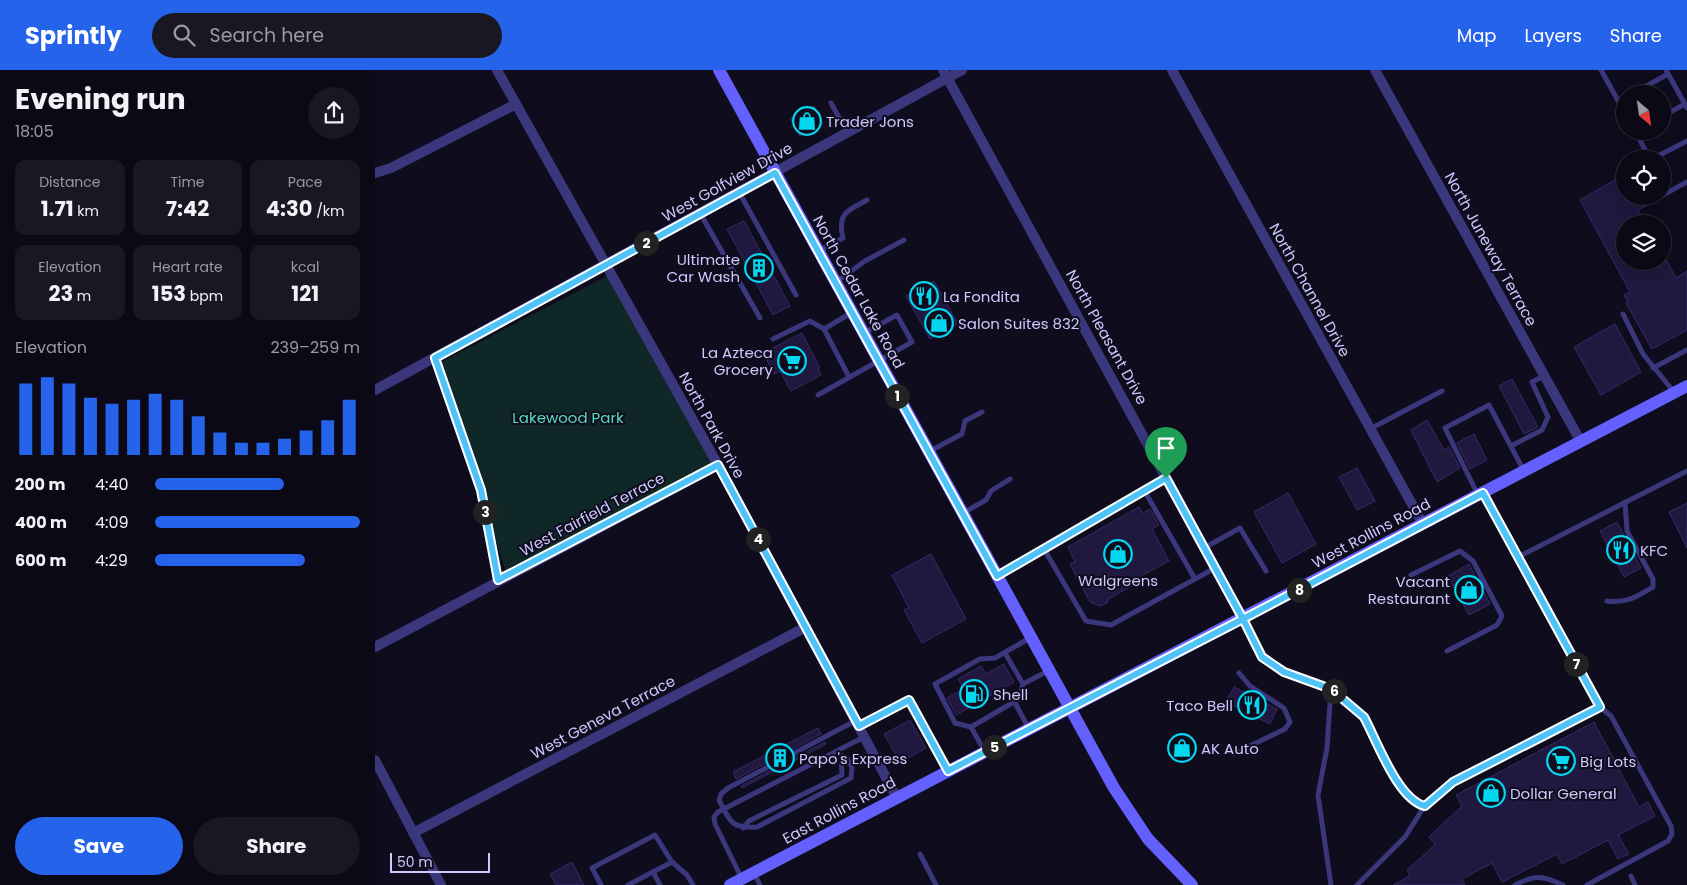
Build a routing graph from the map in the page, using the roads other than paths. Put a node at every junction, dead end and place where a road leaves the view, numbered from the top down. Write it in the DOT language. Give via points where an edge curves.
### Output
graph roads {
  1 [pos="497,70"];
  2 [pos="719,70"];
  3 [pos="962,70"];
  4 [pos="1172,70"];
  5 [pos="1375,70"];
  6 [pos="1602,70"];
  7 [pos="1667,72"];
  8 [pos="945,74"];
  9 [pos="1646,85"];
  10 [pos="1616,96"];
  11 [pos="831,103"];
  12 [pos="516,104"];
  13 [pos="1686,106"];
  14 [pos="1671,113"];
  15 [pos="847,133"];
  16 [pos="1687,141"];
  17 [pos="1669,150"];
  18 [pos="375,173"];
  19 [pos="775,173"];
  20 [pos="1687,182"];
  21 [pos="1671,191"];
  22 [pos="739,192"];
  23 [pos="867,200"];
  24 [pos="701,213"];
  25 [pos="904,240"];
  26 [pos="818,251"];
  27 [pos="606,265"];
  28 [pos="835,283"];
  29 [pos="796,296"];
  30 [pos="852,312"];
  31 [pos="1623,314"];
  32 [pos="760,318"];
  33 [pos="824,329"];
  34 [pos="863,333"];
  35 [pos="773,339"];
  36 [pos="1687,350"];
  37 [pos="435,358"];
  38 [pos="878,361"];
  39 [pos="1653,368"];
  40 [pos="1544,376"];
  41 [pos="849,377"];
  42 [pos="1687,386"];
  43 [pos="375,390"];
  44 [pos="1442,391"];
  45 [pos="1675,392"];
  46 [pos="818,395"];
  47 [pos="983,412"];
  48 [pos="1370,429"];
  49 [pos="1581,442"];
  50 [pos="1511,446"];
  51 [pos="928,452"];
  52 [pos="718,465"];
  53 [pos="1524,471"];
  54 [pos="1687,471"];
  55 [pos="1166,478"];
  56 [pos="1010,479"];
  57 [pos="1144,490"];
  58 [pos="1481,494"];
  59 [pos="1625,502"];
  60 [pos="962,514"];
  61 [pos="1423,524"];
  62 [pos="1204,548"];
  63 [pos="1044,549"];
  64 [pos="1518,557"];
  65 [pos="1215,568"];
  66 [pos="1266,571"];
  67 [pos="1411,575"];
  68 [pos="997,576"];
  69 [pos="1195,579"];
  70 [pos="498,580"];
  71 [pos="1607,601"];
  72 [pos="1243,619"];
  73 [pos="806,627"];
  74 [pos="1030,638"];
  75 [pos="375,647"];
  76 [pos="1447,651"];
  77 [pos="1005,653"];
  78 [pos="1048,671"];
  79 [pos="1239,673"];
  80 [pos="1023,684"];
  81 [pos="1331,689"];
  82 [pos="1014,702"];
  83 [pos="1600,707"];
  84 [pos="1069,708"];
  85 [pos="857,723"];
  86 [pos="971,727"];
  87 [pos="1029,729"];
  88 [pos="865,737"];
  89 [pos="838,750"];
  90 [pos="985,752"];
  91 [pos="1233,754"];
  92 [pos="842,756"];
  93 [pos="375,760"];
  94 [pos="948,771"];
  95 [pos="897,798"];
  96 [pos="1425,806"];
  97 [pos="724,809"];
  98 [pos="743,828"];
  99 [pos="413,833"];
  100 [pos="920,854"];
  101 [pos="671,862"];
  102 [pos="653,872"];
  103 [pos="754,873"];
  104 [pos="1631,876"];
  105 [pos="742,879"];
  106 [pos="1189,883"];
  107 [pos="441,885"];
  108 [pos="601,885"];
  109 [pos="628,885"];
  110 [pos="660,885"];
  111 [pos="693,885"];
  112 [pos="730,885"];
  113 [pos="760,885"];
  114 [pos="936,885"];
  115 [pos="1331,885"];
  116 [pos="1357,885"];
  117 [pos="1515,885"];
  118 [pos="1563,885"];
  119 [pos="1587,885"];
  120 [pos="1635,885"];
  1 -- 12 [label="street, North Park Drive"];
  2 -- 19 [label="main road, North Cedar Lake Road"];
  3 -- 8 [label="street, West Golfview Drive"];
  4 -- 48 [label="street, North Channel Drive"];
  5 -- 40 [label="street, North Juneway Terrace"];
  6 -- 10 [label="lane"];
  7 -- 9 [label="lane"];
  7 -- 13 [label="lane"];
  8 -- 15 [label="street, West Golfview Drive"];
  8 -- 55 [label="street, North Pleasant Drive"];
  11 -- 15 [label="lane"];
  12 -- 18 [label="street" via="391,168"];
  12 -- 27 [label="street, North Park Drive"];
  13 -- 14 [label="lane"];
  15 -- 19 [label="street, West Golfview Drive"];
  16 -- 17 [label="lane"];
  19 -- 22 [label="street, West Golfview Drive"];
  19 -- 26 [label="main road, North Cedar Lake Road"];
  20 -- 21 [label="lane"];
  22 -- 24 [label="street, West Golfview Drive"];
  22 -- 29 [label="lane"];
  23 -- 26 [label="lane" via="845,212 840,224 843,238"];
  24 -- 27 [label="street, West Golfview Drive"];
  24 -- 32 [label="lane"];
  25 -- 28 [label="lane" via="865,261"];
  26 -- 28 [label="main road, North Cedar Lake Road"];
  27 -- 37 [label="street, West Golfview Drive"];
  27 -- 52 [label="street, North Park Drive"];
  28 -- 30 [label="main road, North Cedar Lake Road"];
  30 -- 33 [label="lane"];
  30 -- 34 [label="main road, North Cedar Lake Road"];
  31 -- 39 [label="lane"];
  33 -- 35 [label="lane" via="810,321"];
  33 -- 41 [label="lane"];
  34 -- 38 [label="main road, North Cedar Lake Road"];
  34 -- 38 [label="lane" via="897,315 912,342"];
  36 -- 39 [label="lane"];
  37 -- 43 [label="street, West Golfview Drive"];
  37 -- 70 [label="street" via="481,490"];
  38 -- 41 [label="lane"];
  38 -- 51 [label="main road, North Cedar Lake Road"];
  39 -- 45 [label="lane"];
  40 -- 49 [label="street, North Juneway Terrace"];
  40 -- 50 [label="lane" via="1533,382 1548,417 1542,430"];
  41 -- 46 [label="lane"];
  42 -- 45 [label="main road, West Rollins Road"];
  44 -- 48 [label="lane"];
  45 -- 49 [label="main road, West Rollins Road"];
  47 -- 51 [label="lane" via="965,421 962,434"];
  48 -- 61 [label="street, North Channel Drive"];
  49 -- 53 [label="main road, West Rollins Road"];
  50 -- 53 [label="lane"];
  50 -- 58 [label="lane" via="1489,405 1445,428"];
  51 -- 60 [label="main road, North Cedar Lake Road"];
  52 -- 70 [label="street, West Fairfield Terrace"];
  52 -- 73 [label="street, North Park Drive"];
  53 -- 58 [label="main road, West Rollins Road"];
  54 -- 59 [label="lane"];
  55 -- 57 [label="lane"];
  55 -- 62 [label="street, North Pleasant Drive"];
  56 -- 60 [label="lane" via="991,491 986,500"];
  57 -- 63 [label="lane"];
  57 -- 69 [label="lane"];
  58 -- 61 [label="main road, West Rollins Road"];
  58 -- 64 [label="lane"];
  59 -- 64 [label="lane"];
  59 -- 71 [label="lane" via="1627,531 1653,579 1653,586 1632,599 1618,603"];
  60 -- 68 [label="main road, North Cedar Lake Road"];
  61 -- 72 [label="main road, West Rollins Road"];
  62 -- 65 [label="street, North Pleasant Drive"];
  62 -- 66 [label="lane" via="1241,528"];
  63 -- 68 [label="lane"];
  63 -- 69 [label="lane" via="1086,621 1111,625"];
  64 -- 83 [label="lane"];
  65 -- 69 [label="lane"];
  65 -- 72 [label="street, North Pleasant Drive"];
  67 -- 76 [label="lane" via="1460,551 1473,561 1502,616 1497,625"];
  68 -- 74 [label="main road, North Cedar Lake Road"];
  70 -- 75 [label="street, West Fairfield Terrace"];
  72 -- 81 [label="lane" via="1262,657 1284,672"];
  72 -- 84 [label="main road, West Rollins Road"];
  73 -- 85 [label="street, North Park Drive"];
  73 -- 99 [label="street, West Geneva Terrace"];
  74 -- 77 [label="lane"];
  74 -- 78 [label="main road, North Cedar Lake Road"];
  77 -- 80 [label="lane"];
  77 -- 86 [label="lane" via="995,658 980,659 935,684 955,723"];
  78 -- 80 [label="lane"];
  78 -- 84 [label="main road, North Cedar Lake Road"];
  79 -- 91 [label="lane" via="1250,686 1284,708 1290,722 1285,729"];
  80 -- 82 [label="lane" via="1019,699"];
  81 -- 96 [label="lane" via="1364,717 1403,791 1411,800"];
  81 -- 115 [label="lane" via="1327,748 1319,795"];
  82 -- 86 [label="lane"];
  82 -- 87 [label="lane"];
  83 -- 96 [label="lane" via="1453,782"];
  83 -- 119 [label="lane" via="1611,716 1671,826 1672,834 1668,841"];
  84 -- 87 [label="main road, East Rollins Road"];
  84 -- 106 [label="main road, North Cedar Lake Road" via="1147,839"];
  85 -- 88 [label="street, North Park Drive"];
  85 -- 94 [label="lane" via="909,700"];
  85 -- 97 [label="lane" via="728,788 719,800"];
  86 -- 90 [label="lane"];
  87 -- 90 [label="main road, East Rollins Road"];
  88 -- 89 [label="lane"];
  88 -- 95 [label="street, North Park Drive"];
  89 -- 92 [label="lane"];
  89 -- 97 [label="lane"];
  90 -- 94 [label="main road, East Rollins Road"];
  92 -- 98 [label="lane" via="842,775 749,821"];
  92 -- 98 [label="lane" via="852,766 851,778 757,827"];
  93 -- 99 [label="street"];
  94 -- 95 [label="main road, East Rollins Road"];
  95 -- 103 [label="main road, East Rollins Road"];
  96 -- 116 [label="lane" via="1405,837"];
  97 -- 98 [label="lane" via="735,826"];
  97 -- 105 [label="lane" via="714,817 715,824"];
  99 -- 107 [label="street"];
  100 -- 114 [label="lane"];
  101 -- 102 [label="lane"];
  101 -- 108 [label="lane" via="655,835 592,868"];
  101 -- 111 [label="lane" via="687,875"];
  102 -- 109 [label="lane"];
  102 -- 110 [label="lane"];
  103 -- 105 [label="main road, East Rollins Road"];
  103 -- 113 [label="lane"];
  104 -- 120 [label="lane"];
  105 -- 112 [label="main road, East Rollins Road"];
  117 -- 118 [label="lane" via="1542,876"];
}
